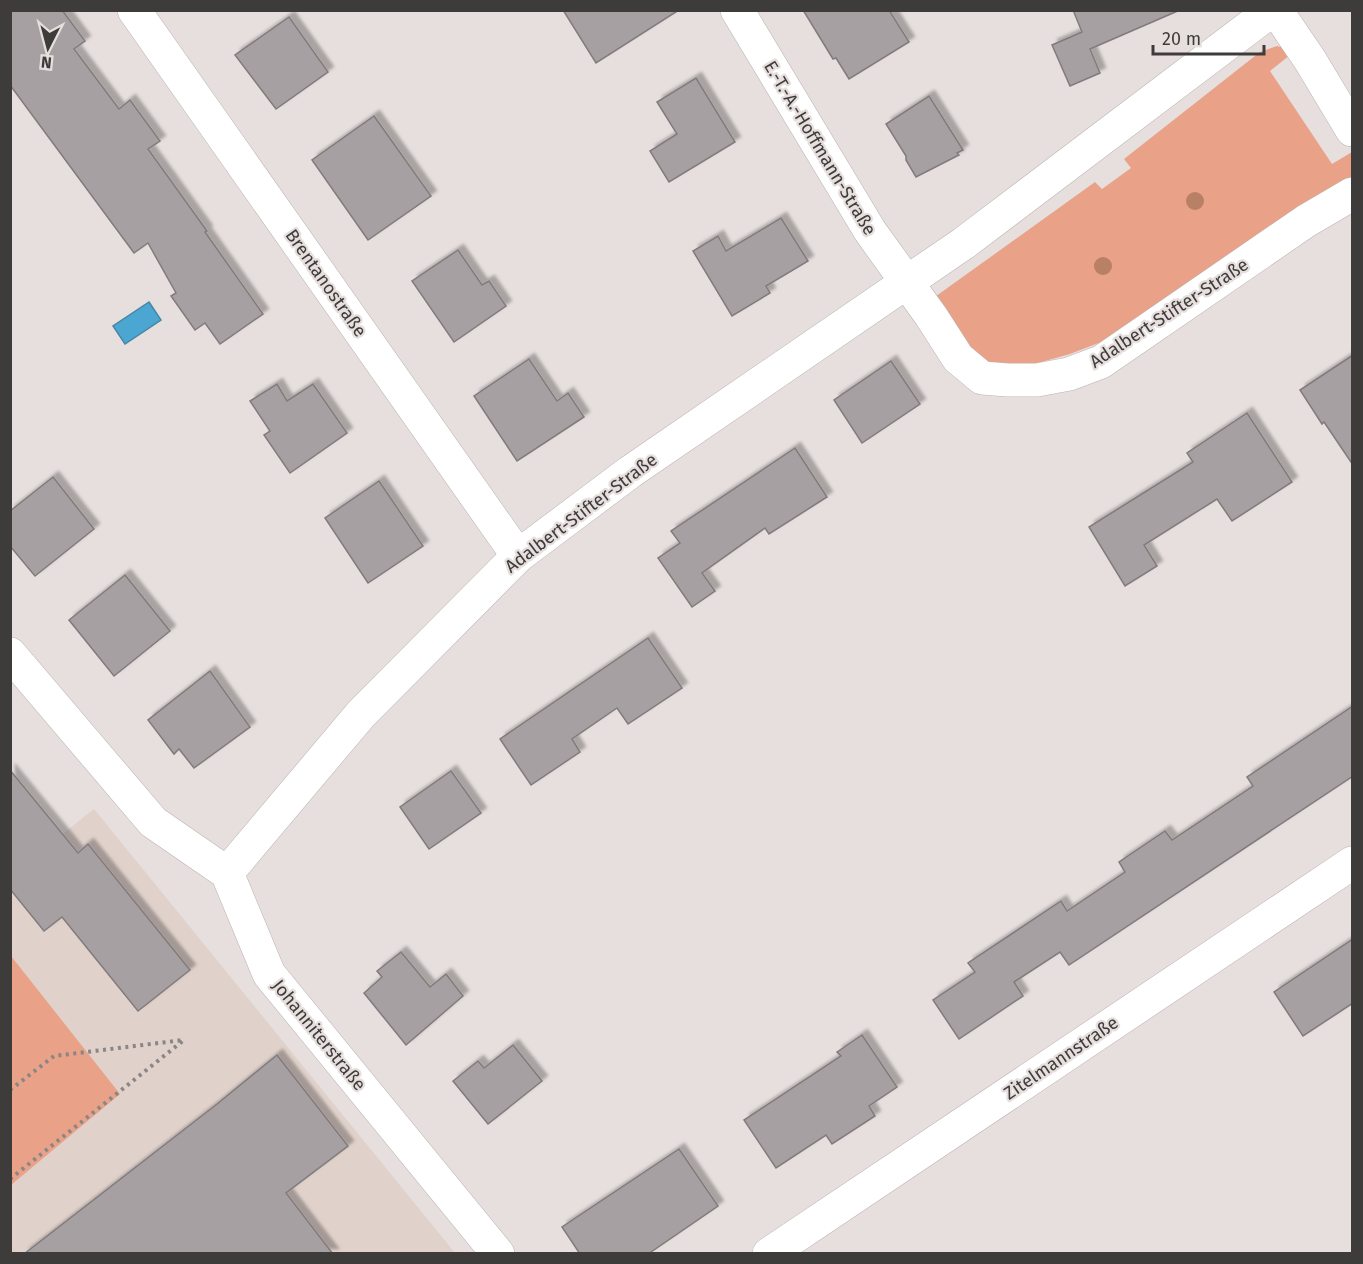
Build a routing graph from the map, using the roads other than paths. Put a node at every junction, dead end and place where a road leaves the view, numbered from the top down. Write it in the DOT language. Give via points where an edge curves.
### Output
graph roads {
  1 [pos="134,10"];
  2 [pos="737,10"];
  3 [pos="1274,10"];
  4 [pos="1353,130"];
  5 [pos="1353,194"];
  6 [pos="907,283"];
  7 [pos="518,556"];
  8 [pos="10,654"];
  9 [pos="1353,864"];
  10 [pos="227,873"];
  11 [pos="498,1254"];
  12 [pos="769,1254"];
  1 -- 7 [label="street, Brentanostraße"];
  2 -- 6 [label="street, E.-T.-A.-Hoffmann-Straße" via="870,231"];
  3 -- 4 [label="street, Adalbert-Stifter-Straße"];
  3 -- 6 [label="street, Adalbert-Stifter-Straße"];
  5 -- 6 [label="street, Adalbert-Stifter-Straße" via="1306,221 1101,362 1069,374 1037,380 982,378 958,358"];
  6 -- 7 [label="street, Adalbert-Stifter-Straße" via="630,472"];
  7 -- 10 [label="street, Adalbert-Stifter-Straße" via="361,714"];
  8 -- 10 [label="street" via="153,822"];
  9 -- 12 [label="street, Zitelmannstraße"];
  10 -- 11 [label="street, Johanniterstraße" via="269,974"];
}
